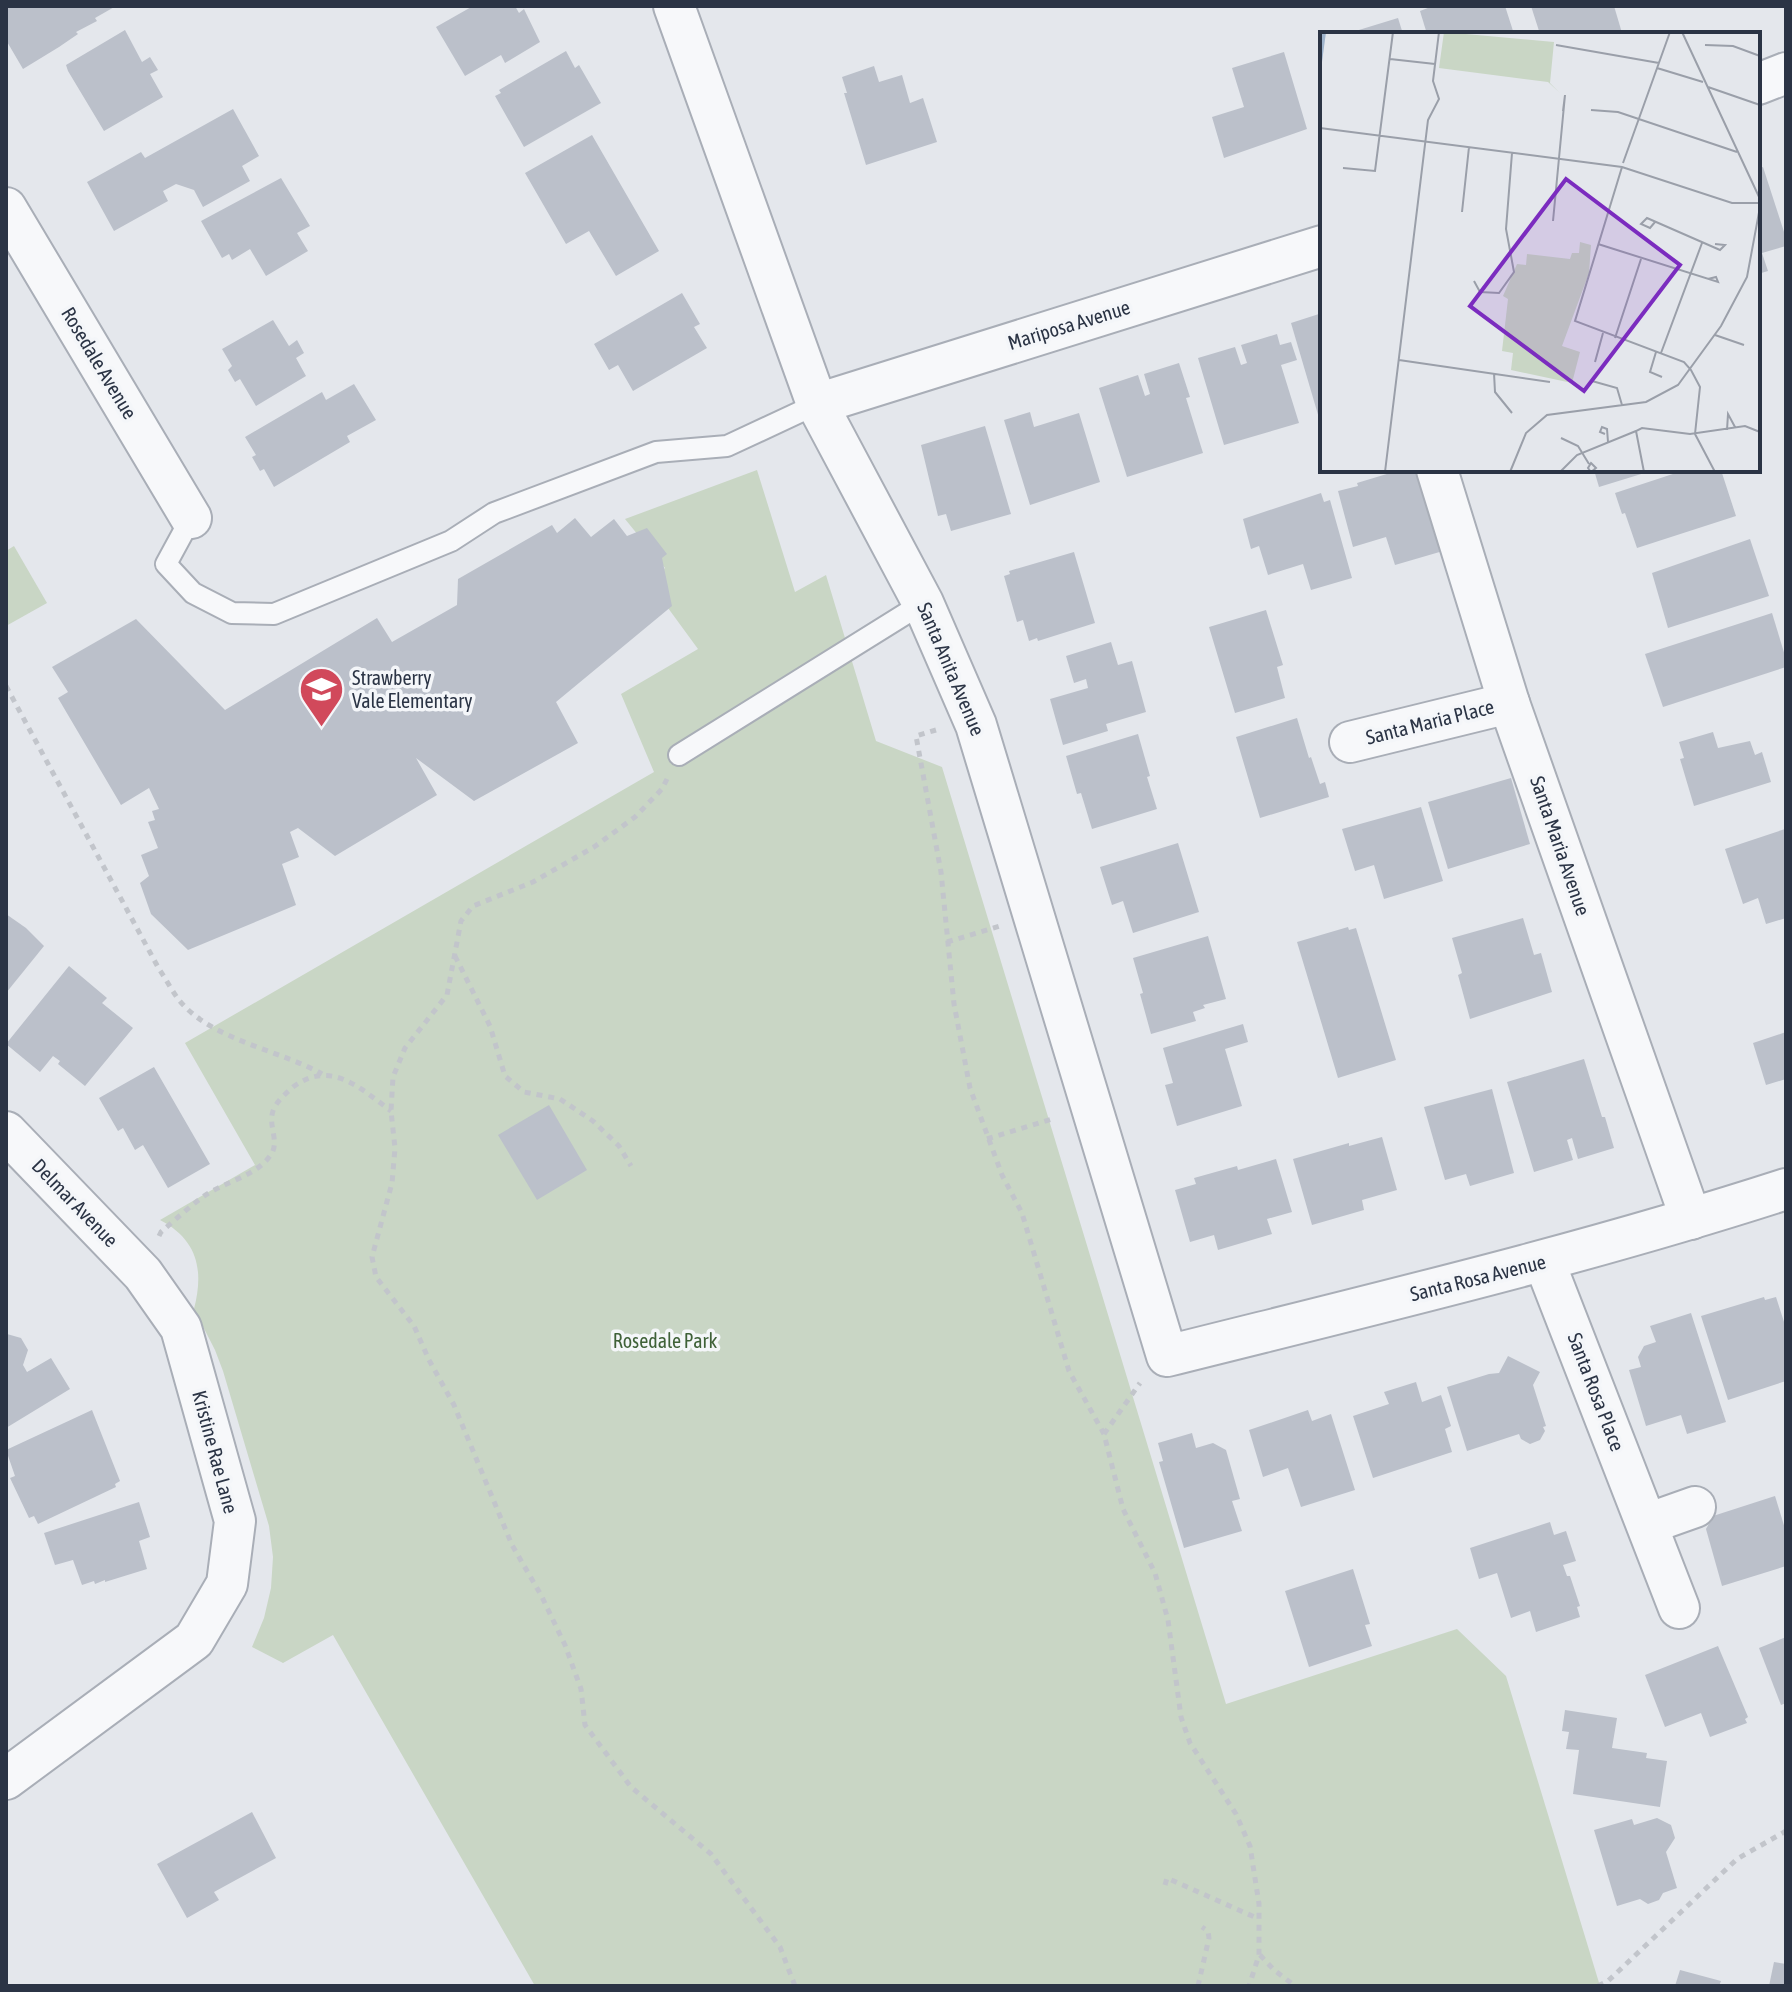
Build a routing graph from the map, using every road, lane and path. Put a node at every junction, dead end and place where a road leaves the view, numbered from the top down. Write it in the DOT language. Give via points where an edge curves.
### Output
graph roads {
  1 [pos="674,6"];
  2 [pos="1786,73"];
  3 [pos="1760,83"];
  4 [pos="6,208"];
  5 [pos="1320,247"];
  6 [pos="817,404"];
  7 [pos="1438,472"];
  8 [pos="191,518"];
  9 [pos="923,603"];
  10 [pos="6,686"];
  11 [pos="1509,703"];
  12 [pos="974,719"];
  13 [pos="1350,742"];
  14 [pos="679,755"];
  15 [pos="1034,916"];
  16 [pos="947,942"];
  17 [pos="455,955"];
  18 [pos="322,1074"];
  19 [pos="1092,1108"];
  20 [pos="391,1111"];
  21 [pos="6,1132"];
  22 [pos="987,1139"];
  23 [pos="631,1166"];
  24 [pos="1786,1189"];
  25 [pos="1691,1219"];
  26 [pos="1544,1261"];
  27 [pos="143,1274"];
  28 [pos="1167,1356"];
  29 [pos="1104,1434"];
  30 [pos="1695,1507"];
  31 [pos="1647,1524"];
  32 [pos="1679,1608"];
  33 [pos="6,1779"];
  34 [pos="1786,1831"];
  35 [pos="1165,1885"];
  36 [pos="1259,1919"];
  37 [pos="1202,1927"];
  38 [pos="1259,1955"];
  39 [pos="795,1986"];
  40 [pos="1198,1986"];
  41 [pos="1249,1986"];
  42 [pos="1295,1986"];
  43 [pos="1598,1986"];
  1 -- 6 [label="street, Santa Anita Avenue"];
  2 -- 3 [label="street"];
  4 -- 8 [label="street, Rosedale Avenue"];
  5 -- 6 [label="street, Mariposa Avenue"];
  6 -- 8 [label="lane" via="727,446 656,452 494,513 451,541 274,614 232,613 193,593 166,564"];
  6 -- 9 [label="street, Santa Anita Avenue"];
  7 -- 11 [label="street, Santa Maria Avenue"];
  9 -- 12 [label="street, Santa Anita Avenue"];
  9 -- 14 [label="lane"];
  10 -- 18 [label="path" via="181,1003 230,1035"];
  11 -- 13 [label="street, Santa Maria Place"];
  11 -- 25 [label="street, Santa Maria Avenue"];
  12 -- 15 [label="street, Santa Anita Avenue"];
  12 -- 16 [label="path" via="916,736 941,872"];
  14 -- 17 [label="path" via="662,789 635,817 533,882 473,906 461,921"];
  15 -- 16 [label="path"];
  15 -- 19 [label="street, Santa Anita Avenue"];
  16 -- 22 [label="path" via="970,1088"];
  17 -- 20 [label="path" via="447,995 405,1048 393,1077"];
  17 -- 23 [label="path" via="490,1026 505,1076 524,1092 560,1099 593,1121"];
  18 -- 20 [label="path" via="342,1078"];
  18 -- 27 [label="path" via="305,1078 274,1108 272,1153 206,1195 161,1232"];
  19 -- 22 [label="path"];
  19 -- 28 [label="street, Santa Anita Avenue"];
  20 -- 39 [label="path" via="392,1183 372,1257 376,1277 414,1326 454,1405 512,1545 565,1645 581,1689 585,1725 631,1787 711,1854 780,1947"];
  21 -- 27 [label="street, Delmar Avenue"];
  22 -- 29 [label="path" via="1022,1213 1069,1371"];
  24 -- 25 [label="street, Santa Rosa Avenue"];
  25 -- 26 [label="street, Santa Rosa Avenue"];
  26 -- 28 [label="street, Santa Rosa Avenue"];
  26 -- 31 [label="street, Santa Rosa Place"];
  27 -- 33 [label="street, Kristine Rae Lane" via="181,1328 235,1521 227,1584 194,1640"];
  28 -- 29 [label="path" via="1145,1376"];
  29 -- 36 [label="path" via="1123,1509 1162,1597 1190,1743 1236,1814 1250,1846"];
  30 -- 31 [label="street"];
  31 -- 32 [label="street, Santa Rosa Place"];
  34 -- 43 [label="path" via="1737,1859"];
  35 -- 36 [label="path" via="1167,1878"];
  36 -- 38 [label="path"];
  37 -- 40 [label="path" via="1209,1938"];
  38 -- 41 [label="path"];
  38 -- 42 [label="path"];
}
